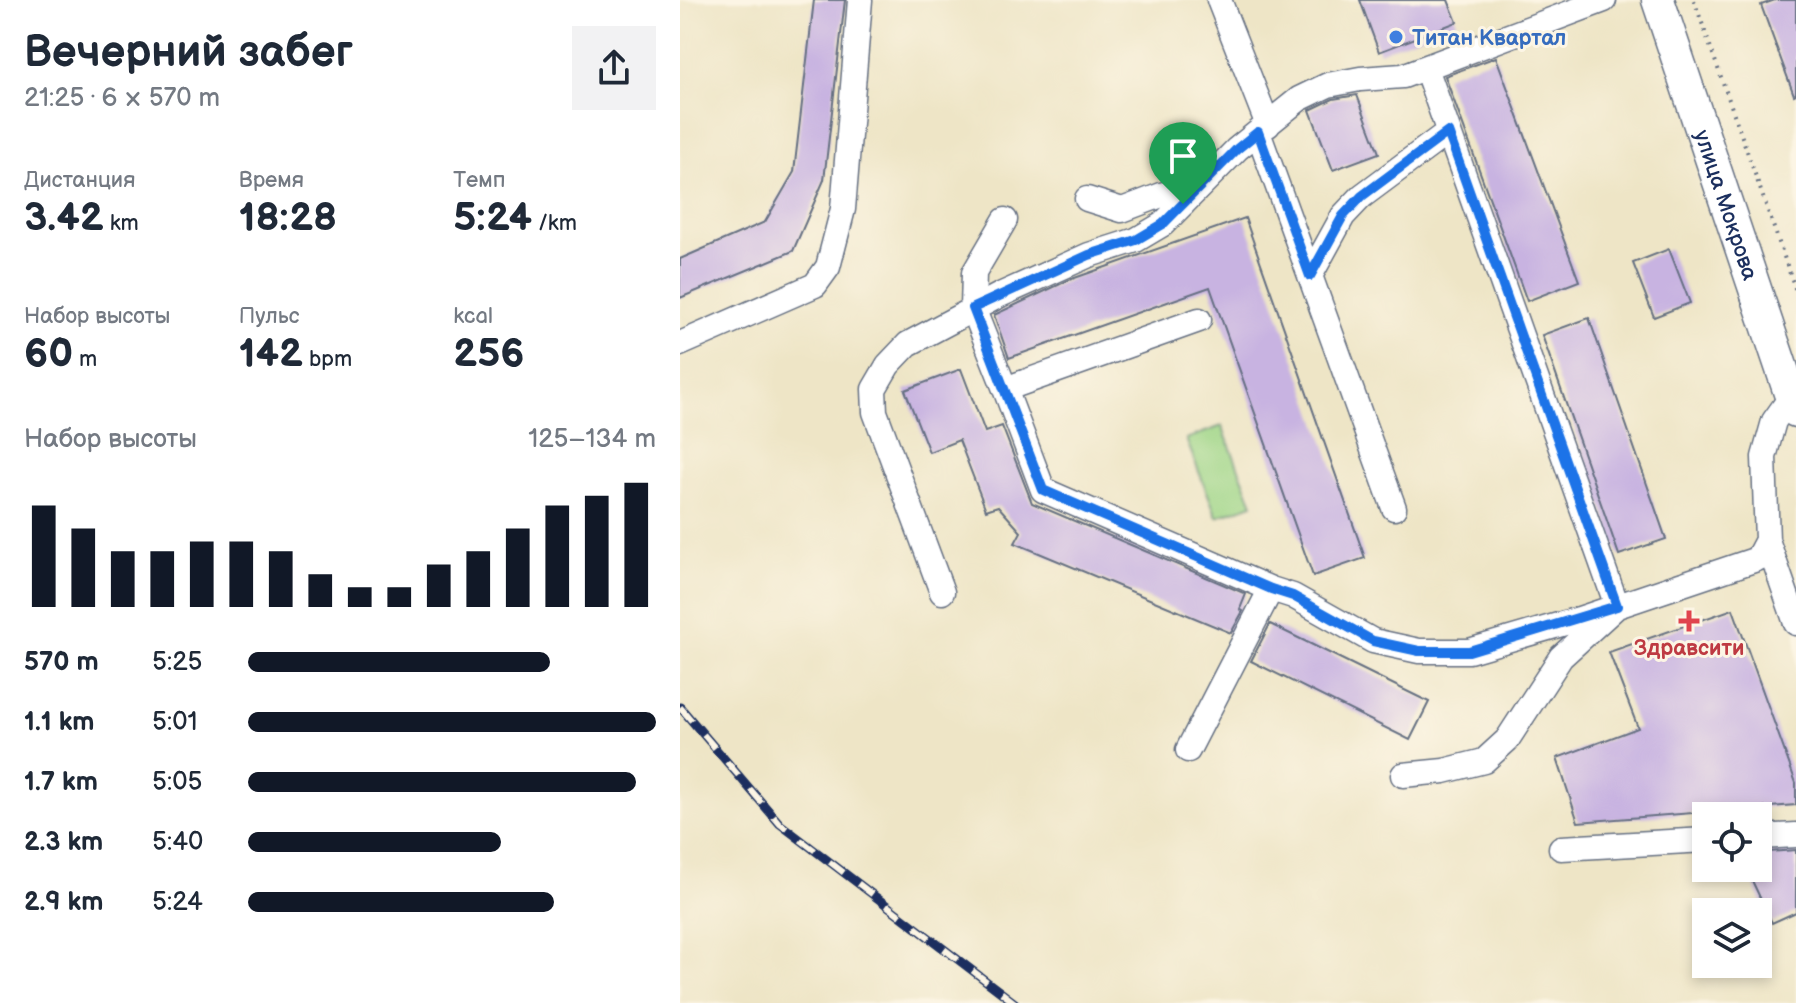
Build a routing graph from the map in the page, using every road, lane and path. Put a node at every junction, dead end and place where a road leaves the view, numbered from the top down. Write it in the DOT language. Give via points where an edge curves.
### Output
graph roads {
  1 [pos="860,0"];
  2 [pos="1219,0"];
  3 [pos="1604,0"];
  4 [pos="1658,0"];
  5 [pos="1694,0"];
  6 [pos="1426,68"];
  7 [pos="1263,128"];
  8 [pos="1448,132"];
  9 [pos="1087,199"];
  10 [pos="1183,204"];
  11 [pos="1005,220"];
  12 [pos="1310,276"];
  13 [pos="1796,291"];
  14 [pos="973,308"];
  15 [pos="1199,320"];
  16 [pos="680,344"];
  17 [pos="1005,389"];
  18 [pos="1794,404"];
  19 [pos="1394,508"];
  20 [pos="1767,540"];
  21 [pos="1271,589"];
  22 [pos="942,592"];
  23 [pos="1617,606"];
  24 [pos="1796,623"];
  25 [pos="1188,750"];
  26 [pos="1403,775"];
  27 [pos="1796,835"];
  28 [pos="1772,836"];
  29 [pos="1692,841"];
  30 [pos="1561,848"];
  1 -- 16 [label="street" via="843,209 828,267 815,285"];
  2 -- 7 [label="street"];
  3 -- 6 [label="street"];
  4 -- 18 [label="main road, улица Мокрова"];
  5 -- 13 [label="path"];
  6 -- 7 [label="street" via="1328,85 1299,99"];
  6 -- 8 [label="street"];
  7 -- 10 [label="street"];
  7 -- 12 [label="street"];
  8 -- 12 [label="street" via="1362,196 1343,216"];
  8 -- 23 [label="street"];
  9 -- 10 [label="street" via="1122,210 1164,194"];
  10 -- 14 [label="street" via="1136,240 1089,255"];
  11 -- 14 [label="street" via="974,273"];
  12 -- 19 [label="street"];
  14 -- 17 [label="street"];
  14 -- 22 [label="street" via="908,344 874,389 875,412"];
  15 -- 17 [label="street"];
  17 -- 21 [label="street" via="1043,490"];
  18 -- 20 [label="street" via="1774,421 1764,457"];
  20 -- 23 [label="street" via="1757,559"];
  20 -- 24 [label="street"];
  21 -- 23 [label="street" via="1373,641 1419,651 1469,651"];
  21 -- 25 [label="street"];
  23 -- 26 [label="street" via="1561,657 1507,740 1484,761"];
  27 -- 28 [label="street"];
  29 -- 30 [label="street"];
}
